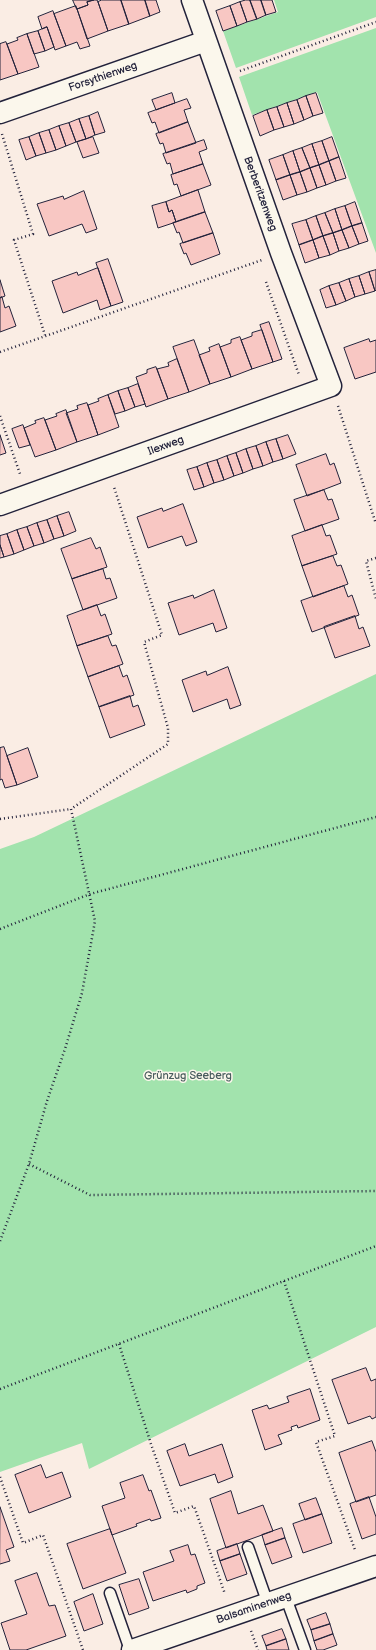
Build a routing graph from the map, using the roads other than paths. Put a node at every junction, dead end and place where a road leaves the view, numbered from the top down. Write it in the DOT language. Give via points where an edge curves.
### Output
graph roads {
  1 [pos="192,0"];
  2 [pos="206,41"];
  3 [pos="0,113"];
  4 [pos="331,386"];
  5 [pos="0,505"];
  6 [pos="248,1547"];
  7 [pos="369,1569"];
  8 [pos="110,1593"];
  9 [pos="277,1601"];
  10 [pos="131,1650"];
  11 [pos="305,1650"];
  1 -- 2 [label="street, Berberitzenweg"];
  2 -- 3 [label="street, Forsythienweg"];
  2 -- 4 [label="street, Berberitzenweg"];
  4 -- 5 [label="street, Ilexweg"];
  6 -- 9 [label="lane"];
  7 -- 9 [label="street, Balsaminenweg"];
  8 -- 10 [label="lane"];
  9 -- 10 [label="street, Balsaminenweg"];
  9 -- 11 [label="lane"];
}
